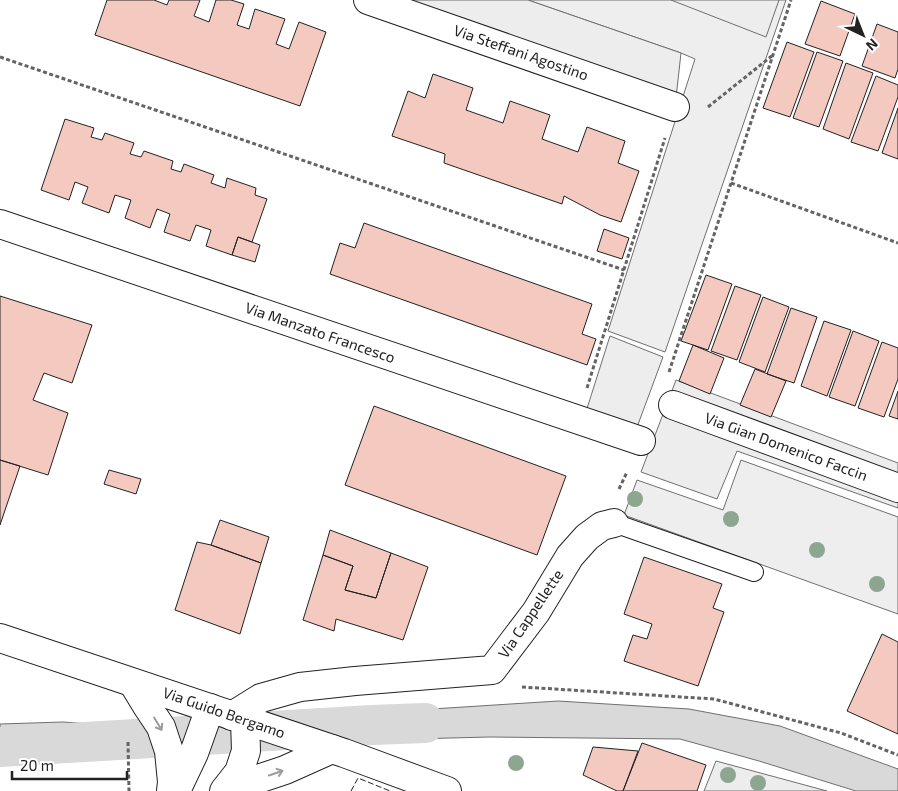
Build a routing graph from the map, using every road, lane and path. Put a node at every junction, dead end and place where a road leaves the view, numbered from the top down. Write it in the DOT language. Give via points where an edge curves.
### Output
graph roads {
  1 [pos="368,0"];
  2 [pos="792,0"];
  3 [pos="774,55"];
  4 [pos="0,57"];
  5 [pos="675,107"];
  6 [pos="704,111"];
  7 [pos="731,183"];
  8 [pos="0,224"];
  9 [pos="898,243"];
  10 [pos="624,270"];
  11 [pos="670,393"];
  12 [pos="577,419"];
  13 [pos="641,441"];
  14 [pos="898,488"];
  15 [pos="608,524"];
  16 [pos="754,572"];
  17 [pos="0,638"];
  18 [pos="492,670"];
  19 [pos="132,682"];
  20 [pos="229,715"];
  21 [pos="128,735"];
  22 [pos="332,750"];
  23 [pos="898,755"];
  24 [pos="129,791"];
  25 [pos="171,791"];
  26 [pos="176,791"];
  27 [pos="224,791"];
  28 [pos="231,791"];
  29 [pos="447,791"];
  1 -- 5 [label="street, Via Steffani Agostino"];
  2 -- 3 [label="path"];
  3 -- 6 [label="path"];
  3 -- 7 [label="path"];
  4 -- 10 [label="path"];
  5 -- 10 [label="path"];
  7 -- 9 [label="path"];
  7 -- 11 [label="path"];
  8 -- 12 [label="street, Via Manzato Francesco"];
  10 -- 12 [label="path"];
  11 -- 14 [label="street, Via Gian Domenico Faccin"];
  12 -- 13 [label="street, Via Manzato Francesco"];
  13 -- 15 [label="path"];
  15 -- 16 [label="lane"];
  15 -- 18 [label="street, Via Cappellette" via="586,537 570,556 536,612"];
  17 -- 19 [label="street, Via Guido Bergamo"];
  18 -- 20 [label="street, Via Cappellette" via="300,687 261,698"];
  18 -- 23 [label="path" via="502,686 714,699 841,733"];
  19 -- 20 [label="street, Via Guido Bergamo"];
  19 -- 25 [label="street, one-way" via="161,727 169,751"];
  20 -- 22 [label="street, Via Guido Bergamo"];
  20 -- 26 [label="street" via="194,753"];
  20 -- 27 [label="street" via="246,751 239,772"];
  21 -- 24 [label="path"];
  28 -- 22 [label="street, one-way"];
  22 -- 29 [label="street, Via Guido Bergamo"];
}
